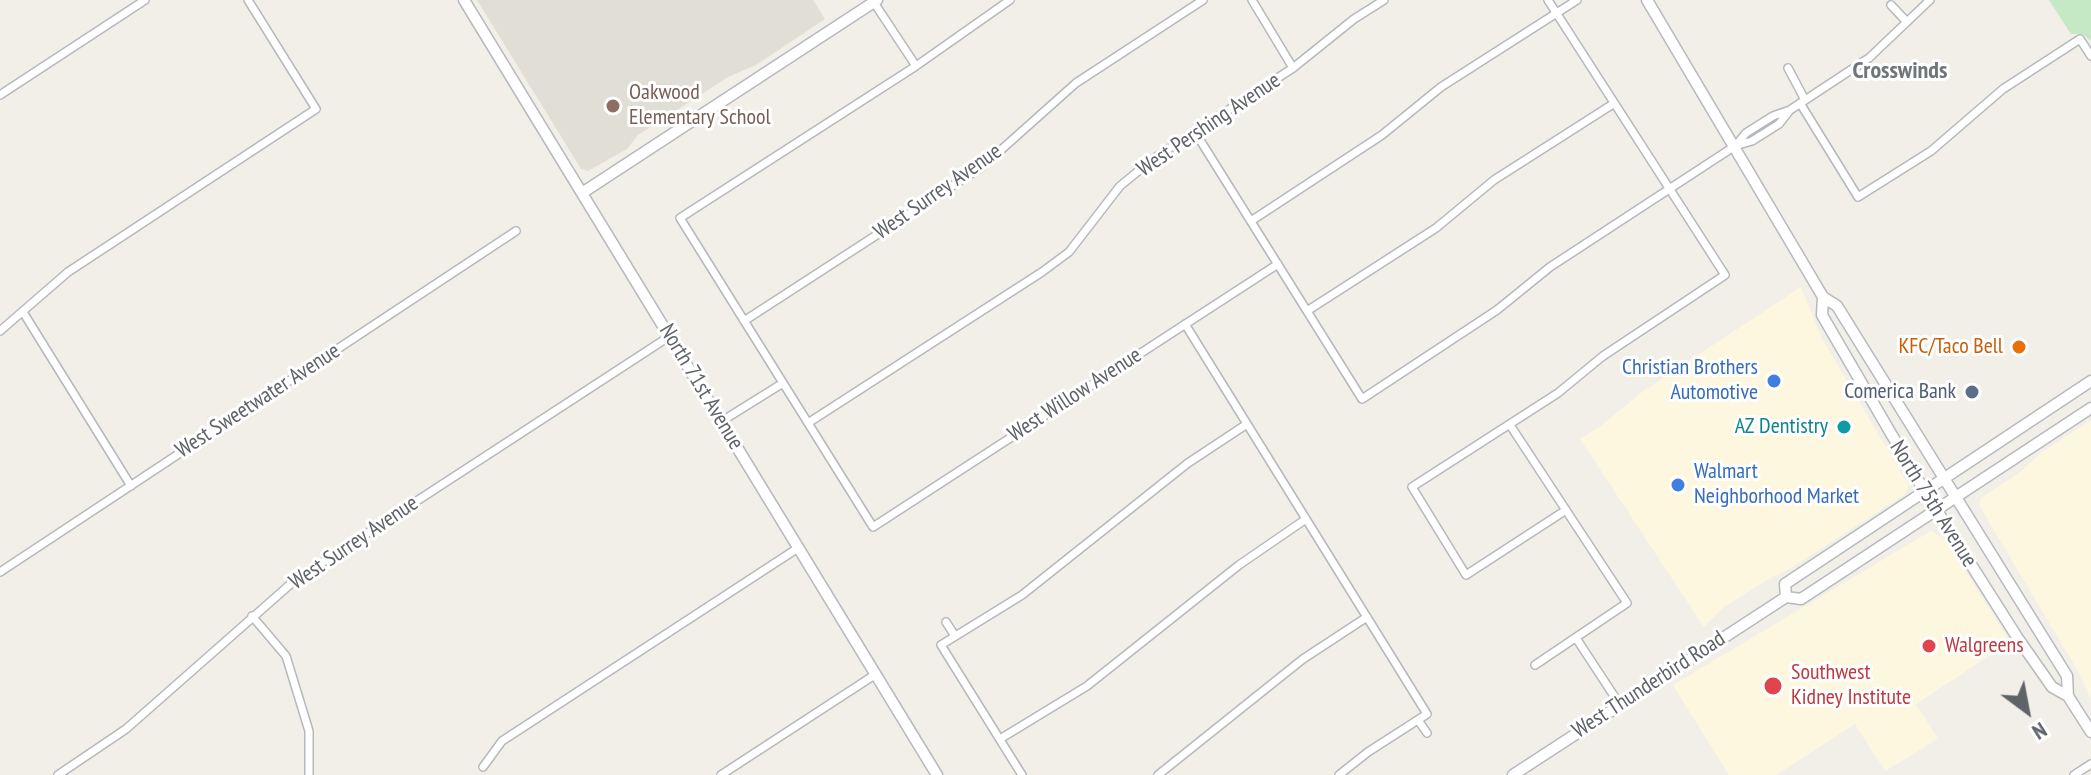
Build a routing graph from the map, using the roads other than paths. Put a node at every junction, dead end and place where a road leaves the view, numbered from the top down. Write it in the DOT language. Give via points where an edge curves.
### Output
graph roads {
  1 [pos="145,0"];
  2 [pos="248,0"];
  3 [pos="464,0"];
  4 [pos="1010,0"];
  5 [pos="1203,0"];
  6 [pos="1252,0"];
  7 [pos="1384,0"];
  8 [pos="1548,0"];
  9 [pos="1577,0"];
  10 [pos="1647,0"];
  11 [pos="1930,0"];
  12 [pos="875,1"];
  13 [pos="1891,5"];
  14 [pos="1556,13"];
  15 [pos="1907,22"];
  16 [pos="2091,56"];
  17 [pos="916,66"];
  18 [pos="1293,68"];
  19 [pos="1788,68"];
  20 [pos="0,95"];
  21 [pos="1803,101"];
  22 [pos="1613,104"];
  23 [pos="1195,132"];
  24 [pos="1735,146"];
  25 [pos="1670,189"];
  26 [pos="582,193"];
  27 [pos="1251,221"];
  28 [pos="516,231"];
  29 [pos="1278,264"];
  30 [pos="1823,297"];
  31 [pos="1307,311"];
  32 [pos="23,312"];
  33 [pos="744,321"];
  34 [pos="1185,324"];
  35 [pos="0,331"];
  36 [pos="670,336"];
  37 [pos="2091,381"];
  38 [pos="783,383"];
  39 [pos="2091,408"];
  40 [pos="722,421"];
  41 [pos="808,423"];
  42 [pos="1247,424"];
  43 [pos="1510,425"];
  44 [pos="1944,480"];
  45 [pos="131,486"];
  46 [pos="1925,492"];
  47 [pos="1956,499"];
  48 [pos="1566,510"];
  49 [pos="1938,511"];
  50 [pos="1306,519"];
  51 [pos="798,548"];
  52 [pos="0,572"];
  53 [pos="1786,597"];
  54 [pos="252,616"];
  55 [pos="1367,617"];
  56 [pos="946,622"];
  57 [pos="955,636"];
  58 [pos="1576,638"];
  59 [pos="1535,665"];
  60 [pos="876,674"];
  61 [pos="2068,696"];
  62 [pos="1620,705"];
  63 [pos="1418,720"];
  64 [pos="2091,732"];
  65 [pos="1427,733"];
  66 [pos="1000,739"];
  67 [pos="2091,764"];
  68 [pos="483,767"];
  69 [pos="1526,771"];
  70 [pos="58,775"];
  71 [pos="309,775"];
  72 [pos="721,775"];
  73 [pos="937,775"];
  74 [pos="1022,775"];
  75 [pos="1158,775"];
  76 [pos="1339,775"];
  77 [pos="1513,775"];
  78 [pos="2074,775"];
  1 -- 20 [label="street"];
  2 -- 32 [label="street" via="316,109 68,272"];
  3 -- 26 [label="main road, North 71st Avenue"];
  4 -- 17 [label="street"];
  5 -- 33 [label="street, West Surrey Avenue" via="1076,83 983,166"];
  6 -- 18 [label="street"];
  7 -- 18 [label="street, West Pershing Avenue"];
  8 -- 14 [label="street"];
  9 -- 14 [label="street"];
  10 -- 24 [label="main road, North 75th Avenue"];
  11 -- 15 [label="street"];
  12 -- 17 [label="street"];
  12 -- 26 [label="main road"];
  13 -- 15 [label="street"];
  14 -- 22 [label="street"];
  14 -- 27 [label="street"];
  15 -- 21 [label="street" via="1869,58"];
  16 -- 21 [label="street" via="2080,39 2003,89 1931,151 1858,197"];
  17 -- 33 [label="street" via="680,218"];
  18 -- 23 [label="street, West Pershing Avenue"];
  19 -- 21 [label="street"];
  21 -- 24 [label="street" via="1746,133"];
  22 -- 25 [label="street"];
  22 -- 31 [label="street"];
  23 -- 27 [label="street"];
  23 -- 41 [label="street, West Pershing Avenue" via="1120,186 1069,252"];
  24 -- 25 [label="street"];
  24 -- 30 [label="main road, North 75th Avenue"];
  25 -- 31 [label="street" via="1362,399"];
  25 -- 43 [label="street" via="1725,275"];
  26 -- 36 [label="main road, North 71st Avenue"];
  27 -- 29 [label="street"];
  28 -- 45 [label="street, West Sweetwater Avenue"];
  29 -- 31 [label="street"];
  29 -- 34 [label="street, West Willow Avenue"];
  30 -- 44 [label="main road, North 75th Avenue" via="1837,306"];
  30 -- 46 [label="main road, North 75th Avenue" via="1822,315"];
  32 -- 35 [label="street"];
  32 -- 45 [label="street"];
  33 -- 38 [label="street"];
  34 -- 41 [label="street, West Willow Avenue" via="873,527"];
  34 -- 42 [label="street"];
  36 -- 40 [label="main road, North 71st Avenue"];
  36 -- 54 [label="street, West Surrey Avenue" via="294,581"];
  37 -- 44 [label="main road, West Thunderbird Road"];
  38 -- 40 [label="street"];
  38 -- 41 [label="street"];
  39 -- 47 [label="main road, West Thunderbird Road"];
  40 -- 51 [label="main road, North 71st Avenue"];
  42 -- 50 [label="street"];
  42 -- 57 [label="street" via="1188,463 1022,595"];
  43 -- 48 [label="street"];
  43 -- 48 [label="street" via="1412,487 1466,575"];
  44 -- 46 [label="main road, West Thunderbird Road"];
  44 -- 47 [label="main road, North 75th Avenue"];
  45 -- 52 [label="street, West Sweetwater Avenue"];
  46 -- 49 [label="main road, North 75th Avenue"];
  46 -- 53 [label="main road, West Thunderbird Road" via="1788,582"];
  47 -- 49 [label="main road, West Thunderbird Road"];
  47 -- 61 [label="main road, North 75th Avenue" via="2067,676"];
  48 -- 58 [label="street" via="1627,603"];
  49 -- 53 [label="main road, West Thunderbird Road" via="1801,599"];
  49 -- 61 [label="main road, North 75th Avenue" via="2052,687"];
  50 -- 55 [label="street"];
  50 -- 66 [label="street" via="1251,556 1104,674"];
  51 -- 60 [label="main road, North 71st Avenue"];
  51 -- 68 [label="street" via="502,741"];
  53 -- 62 [label="main road, West Thunderbird Road"];
  54 -- 70 [label="street, West Surrey Avenue" via="126,729"];
  54 -- 71 [label="street" via="286,656 309,731"];
  55 -- 63 [label="street" via="1427,714"];
  55 -- 75 [label="street" via="1303,659"];
  56 -- 57 [label="street"];
  57 -- 66 [label="street" via="941,645"];
  58 -- 59 [label="street"];
  58 -- 62 [label="street"];
  60 -- 72 [label="street"];
  60 -- 73 [label="main road, North 71st Avenue"];
  61 -- 64 [label="main road, North 75th Avenue"];
  62 -- 69 [label="main road, West Thunderbird Road"];
  63 -- 65 [label="street"];
  63 -- 76 [label="street"];
  66 -- 74 [label="street"];
  67 -- 78 [label="street"];
  69 -- 77 [label="main road, West Thunderbird Road"];
}
